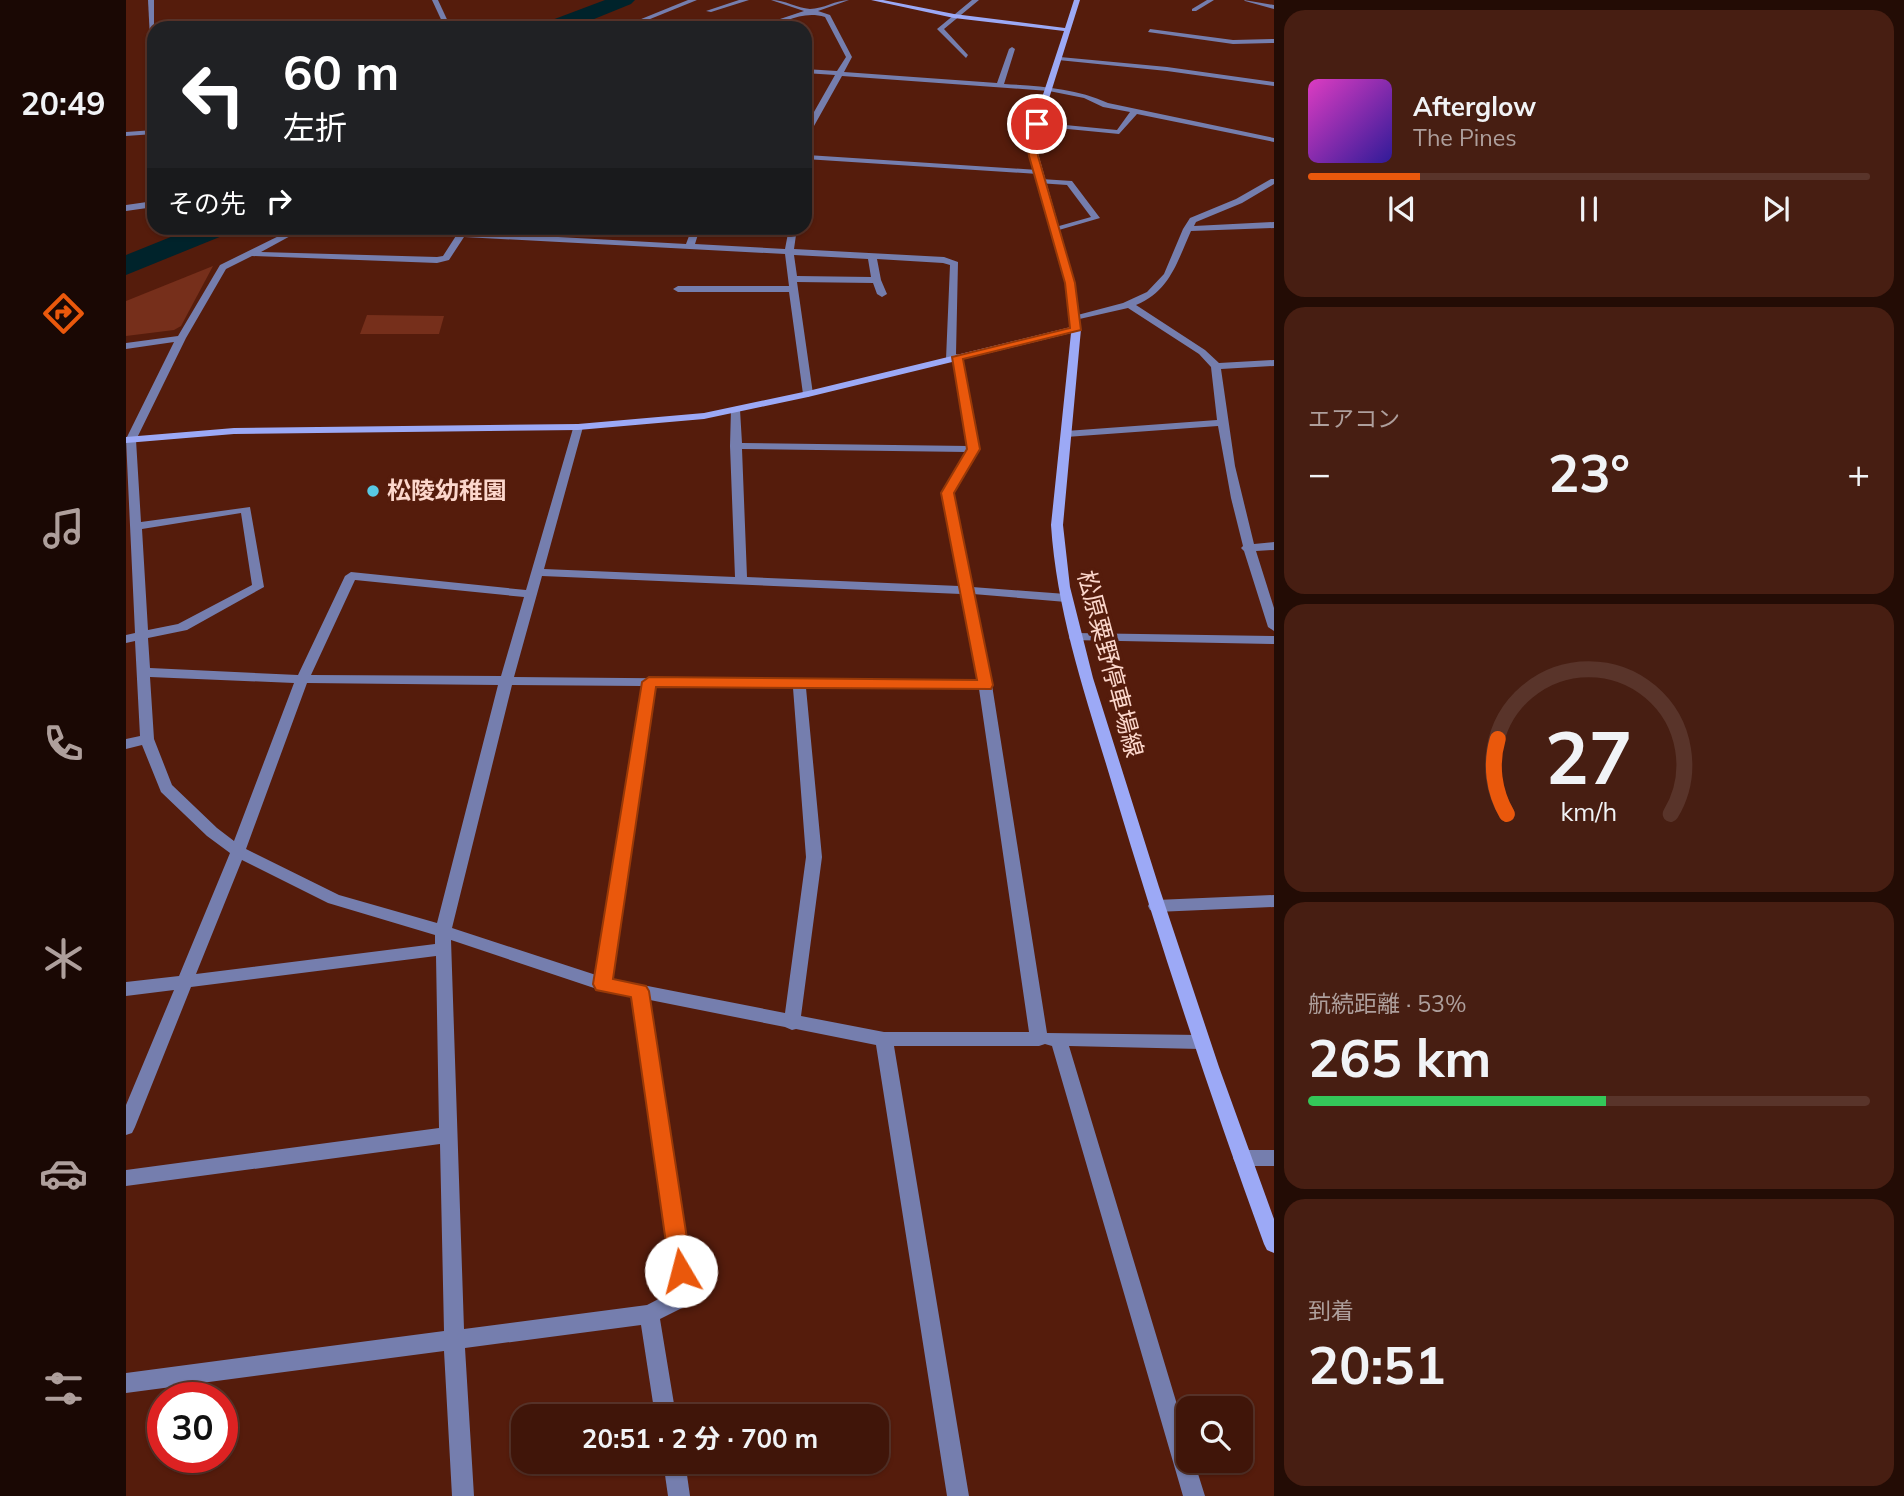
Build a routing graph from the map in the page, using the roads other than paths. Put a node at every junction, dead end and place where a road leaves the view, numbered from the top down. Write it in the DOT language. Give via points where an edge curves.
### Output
graph roads {
  1 [pos="151,0"];
  2 [pos="435,0"];
  3 [pos="694,0"];
  4 [pos="746,0"];
  5 [pos="774,0"];
  6 [pos="846,0"];
  7 [pos="874,0"];
  8 [pos="976,0"];
  9 [pos="1077,0"];
  10 [pos="1211,0"];
  11 [pos="1247,0"];
  12 [pos="1259,1"];
  13 [pos="1274,7"];
  14 [pos="811,10"];
  15 [pos="1194,10"];
  16 [pos="709,11"];
  17 [pos="954,16"];
  18 [pos="152,21"];
  19 [pos="445,21"];
  20 [pos="640,21"];
  21 [pos="777,21"];
  22 [pos="1068,30"];
  23 [pos="1150,31"];
  24 [pos="1274,41"];
  25 [pos="1012,49"];
  26 [pos="966,57"];
  27 [pos="1060,59"];
  28 [pos="812,72"];
  29 [pos="838,74"];
  30 [pos="1000,84"];
  31 [pos="1274,84"];
  32 [pos="1049,89"];
  33 [pos="1135,111"];
  34 [pos="812,122"];
  35 [pos="1037,124"];
  36 [pos="147,132"];
  37 [pos="126,134"];
  38 [pos="1274,140"];
  39 [pos="812,156"];
  40 [pos="1039,176"];
  41 [pos="1274,182"];
  42 [pos="147,205"];
  43 [pos="126,208"];
  44 [pos="1274,225"];
  45 [pos="1187,229"];
  46 [pos="1055,230"];
  47 [pos="288,235"];
  48 [pos="460,235"];
  49 [pos="515,235"];
  50 [pos="569,235"];
  51 [pos="694,235"];
  52 [pos="792,235"];
  53 [pos="567,239"];
  54 [pos="690,246"];
  55 [pos="253,254"];
  56 [pos="789,254"];
  57 [pos="872,257"];
  58 [pos="876,280"];
  59 [pos="792,284"];
  60 [pos="678,289"];
  61 [pos="882,294"];
  62 [pos="1130,305"];
  63 [pos="1075,323"];
  64 [pos="181,338"];
  65 [pos="126,346"];
  66 [pos="954,358"];
  67 [pos="1274,363"];
  68 [pos="1216,366"];
  69 [pos="808,394"];
  70 [pos="735,410"];
  71 [pos="1220,423"];
  72 [pos="578,427"];
  73 [pos="1066,434"];
  74 [pos="128,440"];
  75 [pos="735,446"];
  76 [pos="974,449"];
  77 [pos="135,527"];
  78 [pos="1274,547"];
  79 [pos="1247,548"];
  80 [pos="537,572"];
  81 [pos="741,581"];
  82 [pos="965,590"];
  83 [pos="531,594"];
  84 [pos="1066,597"];
  85 [pos="1274,627"];
  86 [pos="133,638"];
  87 [pos="1075,638"];
  88 [pos="1274,640"];
  89 [pos="143,672"];
  90 [pos="302,679"];
  91 [pos="506,681"];
  92 [pos="649,682"];
  93 [pos="799,684"];
  94 [pos="985,685"];
  95 [pos="147,739"];
  96 [pos="126,744"];
  97 [pos="238,851"];
  98 [pos="1274,901"];
  99 [pos="1156,906"];
  100 [pos="443,932"];
  101 [pos="443,949"];
  102 [pos="185,981"];
  103 [pos="603,984"];
  104 [pos="126,989"];
  105 [pos="640,991"];
  106 [pos="792,1023"];
  107 [pos="884,1039"];
  108 [pos="1039,1039"];
  109 [pos="1059,1040"];
  110 [pos="1200,1042"];
  111 [pos="126,1127"];
  112 [pos="449,1135"];
  113 [pos="1242,1158"];
  114 [pos="1274,1158"];
  115 [pos="126,1178"];
  116 [pos="1274,1244"];
  117 [pos="649,1314"];
  118 [pos="454,1340"];
  119 [pos="126,1383"];
  120 [pos="664,1404"];
  121 [pos="676,1474"];
  122 [pos="464,1496"];
  123 [pos="679,1496"];
  124 [pos="958,1496"];
  125 [pos="1194,1496"];
  1 -- 18 [label="street"];
  2 -- 19 [label="street"];
  3 -- 20 [label="street"];
  4 -- 16 [label="street"];
  5 -- 14 [label="street"];
  6 -- 14 [label="street"];
  7 -- 17 [label="main road"];
  8 -- 17 [label="street"];
  9 -- 22 [label="main road, 松原粟野停車場線"];
  10 -- 15 [label="street"];
  11 -- 12 [label="street"];
  12 -- 13 [label="street"];
  14 -- 21 [label="street"];
  14 -- 29 [label="street" via="828,16 849,57"];
  17 -- 22 [label="main road"];
  17 -- 26 [label="street" via="940,29"];
  22 -- 27 [label="main road, 松原粟野停車場線"];
  23 -- 24 [label="street" via="1233,42"];
  25 -- 30 [label="street"];
  27 -- 31 [label="street" via="1145,65"];
  27 -- 32 [label="main road, 松原粟野停車場線"];
  28 -- 29 [label="street"];
  29 -- 30 [label="street"];
  29 -- 34 [label="street"];
  30 -- 32 [label="street"];
  32 -- 33 [label="street"];
  32 -- 35 [label="main road, 松原粟野停車場線"];
  33 -- 35 [label="street" via="1119,132"];
  33 -- 38 [label="street"];
  35 -- 40 [label="main road, 松原粟野停車場線" via="1031,143"];
  36 -- 37 [label="street"];
  39 -- 40 [label="street"];
  40 -- 46 [label="main road, 松原粟野停車場線"];
  40 -- 46 [label="street" via="1069,183 1096,218"];
  41 -- 45 [label="street" via="1193,220"];
  42 -- 43 [label="street"];
  44 -- 45 [label="street"];
  45 -- 62 [label="street" via="1169,273 1160,285"];
  46 -- 63 [label="main road, 松原粟野停車場線" via="1070,283"];
  47 -- 55 [label="street"];
  48 -- 55 [label="street" via="446,258 437,260"];
  49 -- 53 [label="street"];
  50 -- 53 [label="street"];
  51 -- 54 [label="street"];
  52 -- 56 [label="street"];
  53 -- 54 [label="street"];
  54 -- 56 [label="street"];
  55 -- 64 [label="street" via="222,267"];
  56 -- 57 [label="street"];
  56 -- 59 [label="street"];
  57 -- 58 [label="street"];
  57 -- 66 [label="street" via="956,264"];
  58 -- 59 [label="street"];
  58 -- 61 [label="street"];
  59 -- 60 [label="street"];
  59 -- 69 [label="street"];
  62 -- 63 [label="street"];
  62 -- 68 [label="street"];
  63 -- 66 [label="main road"];
  63 -- 73 [label="main road, 松原粟野停車場線"];
  64 -- 65 [label="street"];
  64 -- 74 [label="street"];
  66 -- 69 [label="main road"];
  66 -- 76 [label="street"];
  67 -- 68 [label="street"];
  68 -- 71 [label="street"];
  69 -- 70 [label="main road"];
  70 -- 72 [label="main road"];
  70 -- 75 [label="street"];
  71 -- 73 [label="street"];
  71 -- 79 [label="street"];
  72 -- 74 [label="main road" via="234,431"];
  72 -- 80 [label="street"];
  73 -- 84 [label="main road, 松原粟野停車場線" via="1057,525"];
  74 -- 77 [label="street"];
  75 -- 76 [label="street"];
  75 -- 81 [label="street"];
  76 -- 82 [label="street" via="947,493"];
  77 -- 86 [label="street"];
  77 -- 86 [label="street" via="246,509 258,587 182,627"];
  78 -- 79 [label="street"];
  79 -- 85 [label="street"];
  80 -- 81 [label="street"];
  80 -- 83 [label="street"];
  81 -- 82 [label="street"];
  82 -- 84 [label="street"];
  82 -- 94 [label="street"];
  83 -- 90 [label="street" via="351,576"];
  83 -- 91 [label="street"];
  84 -- 87 [label="main road, 松原粟野停車場線"];
  86 -- 89 [label="street"];
  87 -- 88 [label="street"];
  87 -- 99 [label="main road, 松原粟野停車場線"];
  89 -- 90 [label="street"];
  89 -- 95 [label="street"];
  90 -- 91 [label="street"];
  90 -- 97 [label="street"];
  91 -- 92 [label="street"];
  91 -- 100 [label="street"];
  92 -- 93 [label="street"];
  92 -- 103 [label="street"];
  93 -- 94 [label="street"];
  93 -- 106 [label="street" via="814,857"];
  94 -- 108 [label="street"];
  95 -- 96 [label="street"];
  95 -- 97 [label="street" via="166,788"];
  97 -- 100 [label="street" via="334,899"];
  97 -- 102 [label="street"];
  98 -- 99 [label="street"];
  99 -- 110 [label="main road, 松原粟野停車場線"];
  100 -- 101 [label="street"];
  100 -- 103 [label="street"];
  101 -- 102 [label="street"];
  101 -- 112 [label="street"];
  102 -- 104 [label="street"];
  102 -- 111 [label="street"];
  103 -- 105 [label="street"];
  105 -- 106 [label="street"];
  105 -- 117 [label="street" via="685,1296"];
  106 -- 107 [label="street"];
  107 -- 108 [label="street"];
  107 -- 124 [label="street"];
  108 -- 109 [label="street"];
  109 -- 110 [label="street"];
  109 -- 125 [label="street"];
  110 -- 113 [label="main road, 松原粟野停車場線"];
  112 -- 115 [label="street"];
  112 -- 118 [label="street"];
  113 -- 114 [label="street"];
  113 -- 116 [label="main road, 松原粟野停車場線"];
  117 -- 118 [label="street"];
  117 -- 120 [label="street"];
  118 -- 119 [label="street"];
  118 -- 122 [label="street"];
  121 -- 123 [label="street"];
}
